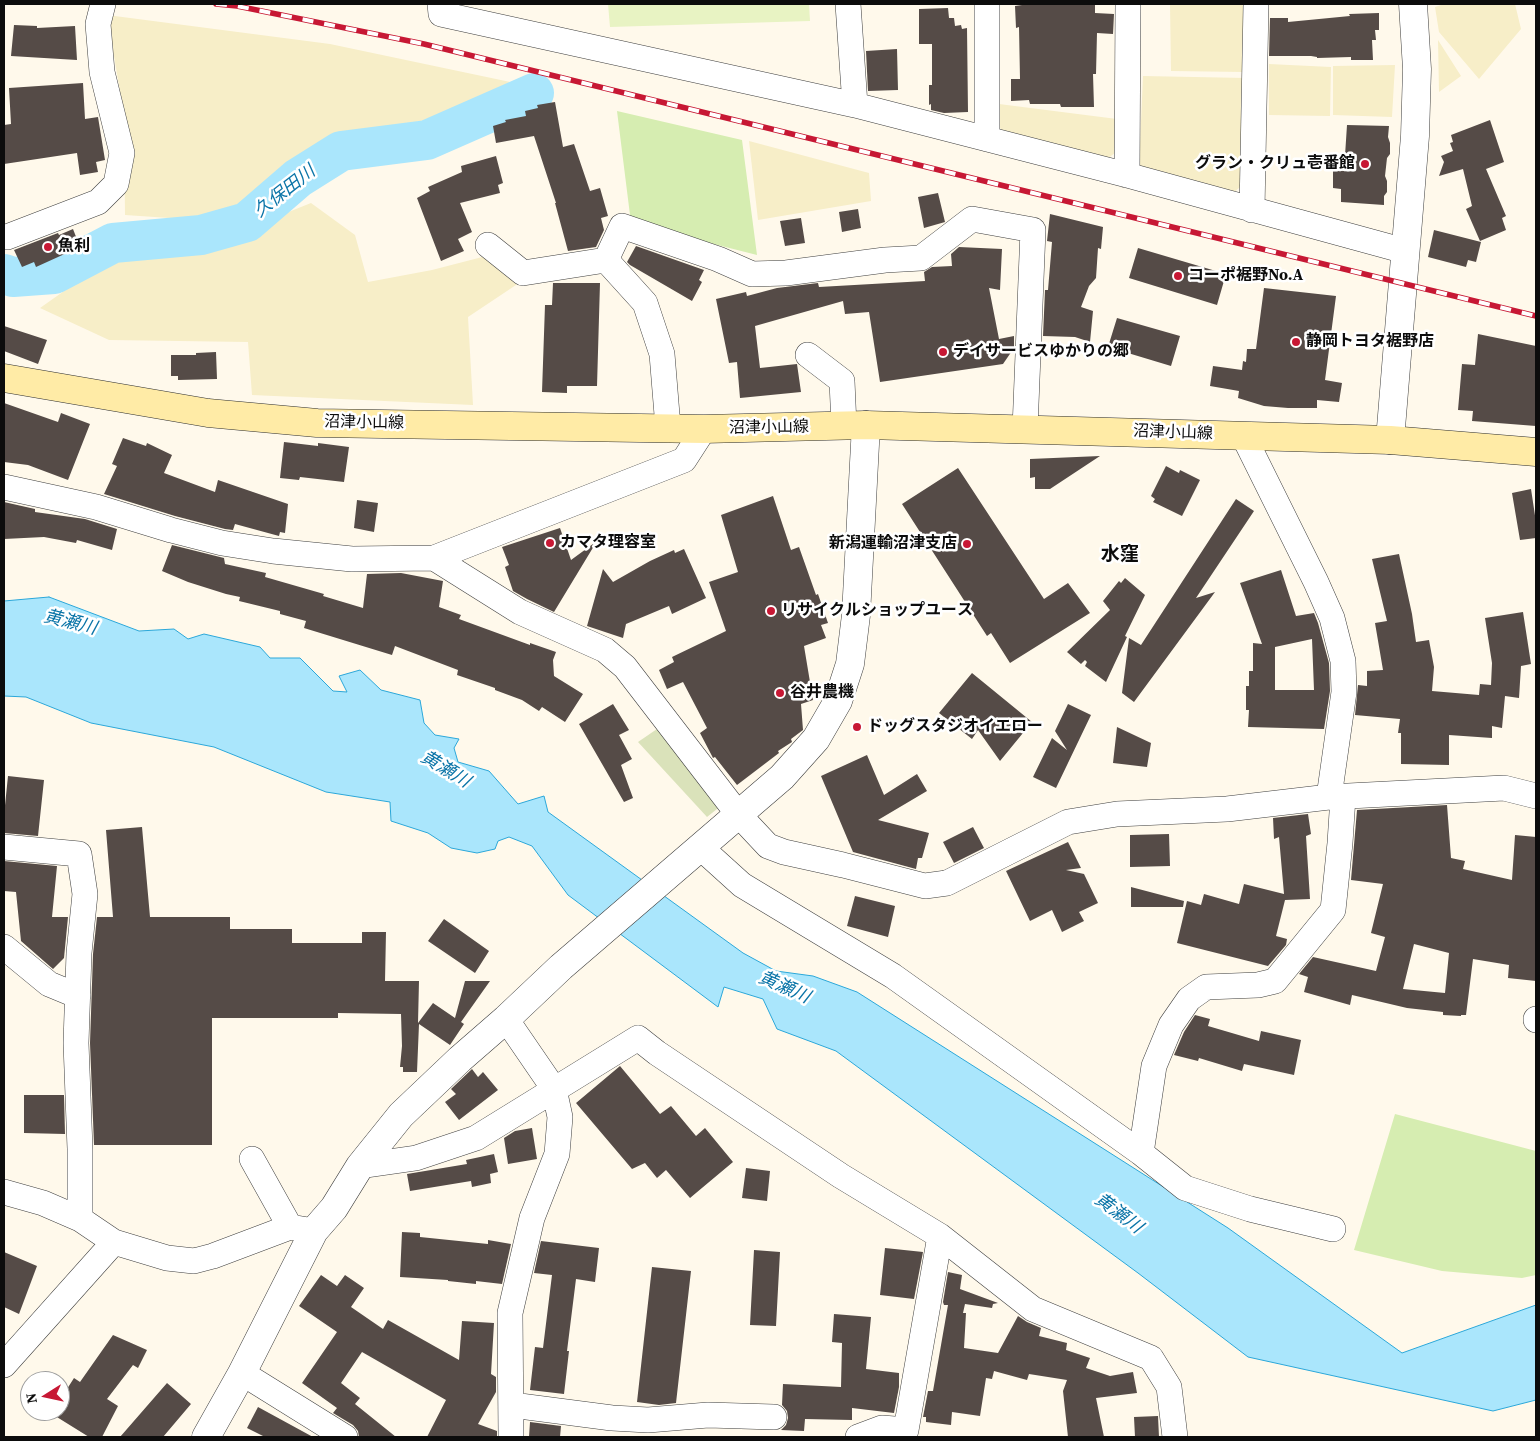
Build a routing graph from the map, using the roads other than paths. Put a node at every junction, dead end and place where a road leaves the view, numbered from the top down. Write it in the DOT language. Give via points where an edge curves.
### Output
graph roads {
  1 [pos="103,4"];
  2 [pos="440,4"];
  3 [pos="848,4"];
  4 [pos="987,4"];
  5 [pos="1128,4"];
  6 [pos="1256,4"];
  7 [pos="1413,4"];
  8 [pos="854,105"];
  9 [pos="987,139"];
  10 [pos="1127,175"];
  11 [pos="1252,210"];
  12 [pos="4,237"];
  13 [pos="488,245"];
  14 [pos="1405,251"];
  15 [pos="606,260"];
  16 [pos="808,355"];
  17 [pos="4,378"];
  18 [pos="855,425"];
  19 [pos="668,427"];
  20 [pos="704,429"];
  21 [pos="1025,429"];
  22 [pos="1243,435"];
  23 [pos="1390,440"];
  24 [pos="1536,452"];
  25 [pos="4,486"];
  26 [pos="434,558"];
  27 [pos="1536,796"];
  28 [pos="1336,797"];
  29 [pos="738,814"];
  30 [pos="4,847"];
  31 [pos="696,851"];
  32 [pos="4,947"];
  33 [pos="78,996"];
  34 [pos="506,1019"];
  35 [pos="554,1089"];
  36 [pos="1141,1153"];
  37 [pos="252,1159"];
  38 [pos="360,1166"];
  39 [pos="4,1192"];
  40 [pos="80,1219"];
  41 [pos="302,1229"];
  42 [pos="1333,1229"];
  43 [pos="940,1236"];
  44 [pos="114,1242"];
  45 [pos="4,1365"];
  46 [pos="242,1373"];
  47 [pos="512,1405"];
  48 [pos="774,1417"];
  49 [pos="206,1437"];
  50 [pos="345,1437"];
  51 [pos="511,1437"];
  52 [pos="858,1437"];
  53 [pos="1175,1437"];
  1 -- 12 [label="street" via="98,24 102,72 122,153 116,184 98,202"];
  2 -- 8 [label="street" via="441,14"];
  3 -- 8 [label="street"];
  4 -- 9 [label="street"];
  5 -- 10 [label="street"];
  6 -- 11 [label="street"];
  7 -- 14 [label="street" via="1417,69 1415,136"];
  8 -- 9 [label="street"];
  9 -- 10 [label="street"];
  10 -- 11 [label="street"];
  11 -- 14 [label="street"];
  13 -- 15 [label="street" via="523,273"];
  14 -- 23 [label="street"];
  15 -- 19 [label="street" via="645,303 662,354"];
  15 -- 21 [label="street" via="622,226 718,258 752,274 921,258 972,218 1033,230"];
  16 -- 18 [label="street" via="842,381"];
  17 -- 19 [label="main road, 沼津小山線" via="208,413 317,423"];
  18 -- 20 [label="main road, 沼津小山線"];
  18 -- 21 [label="main road, 沼津小山線"];
  18 -- 29 [label="street" via="856,615 850,664 838,701 816,739 782,777"];
  19 -- 20 [label="main road, 沼津小山線"];
  20 -- 26 [label="street" via="684,460"];
  21 -- 22 [label="main road, 沼津小山線"];
  22 -- 23 [label="main road, 沼津小山線"];
  22 -- 28 [label="street" via="1332,618 1343,661 1344,692"];
  23 -- 24 [label="main road, 沼津小山線"];
  25 -- 26 [label="street" via="96,506 171,530 273,551 352,559"];
  26 -- 29 [label="street" via="520,612 605,650 625,667"];
  27 -- 28 [label="street" via="1504,788"];
  28 -- 29 [label="street" via="1226,809 1118,814 1068,822 947,883 925,886 768,846"];
  28 -- 36 [label="street" via="1340,843 1333,910 1275,981 1258,986 1206,987 1189,999 1171,1025 1154,1066"];
  29 -- 31 [label="street"];
  30 -- 33 [label="street" via="79,854 85,894"];
  31 -- 34 [label="street" via="561,966"];
  31 -- 36 [label="street" via="742,885 892,976"];
  32 -- 33 [label="street" via="49,984"];
  33 -- 40 [label="street"];
  34 -- 35 [label="street"];
  34 -- 38 [label="street" via="401,1115"];
  35 -- 38 [label="street" via="476,1138 416,1158"];
  35 -- 43 [label="street" via="638,1038 841,1176"];
  35 -- 47 [label="street" via="560,1117 557,1154 532,1218 510,1313"];
  36 -- 42 [label="street" via="1184,1188 1250,1210"];
  37 -- 41 [label="street"];
  38 -- 41 [label="street" via="334,1208"];
  39 -- 40 [label="street" via="43,1203"];
  40 -- 44 [label="street"];
  41 -- 44 [label="street" via="194,1261 167,1258"];
  41 -- 46 [label="street"];
  43 -- 52 [label="street" via="906,1430 882,1428"];
  43 -- 53 [label="street" via="1033,1309 1151,1358 1169,1387"];
  44 -- 45 [label="street"];
  46 -- 49 [label="street"];
  46 -- 50 [label="street"];
  47 -- 48 [label="street" via="648,1420 708,1415"];
  47 -- 51 [label="street"];
}
